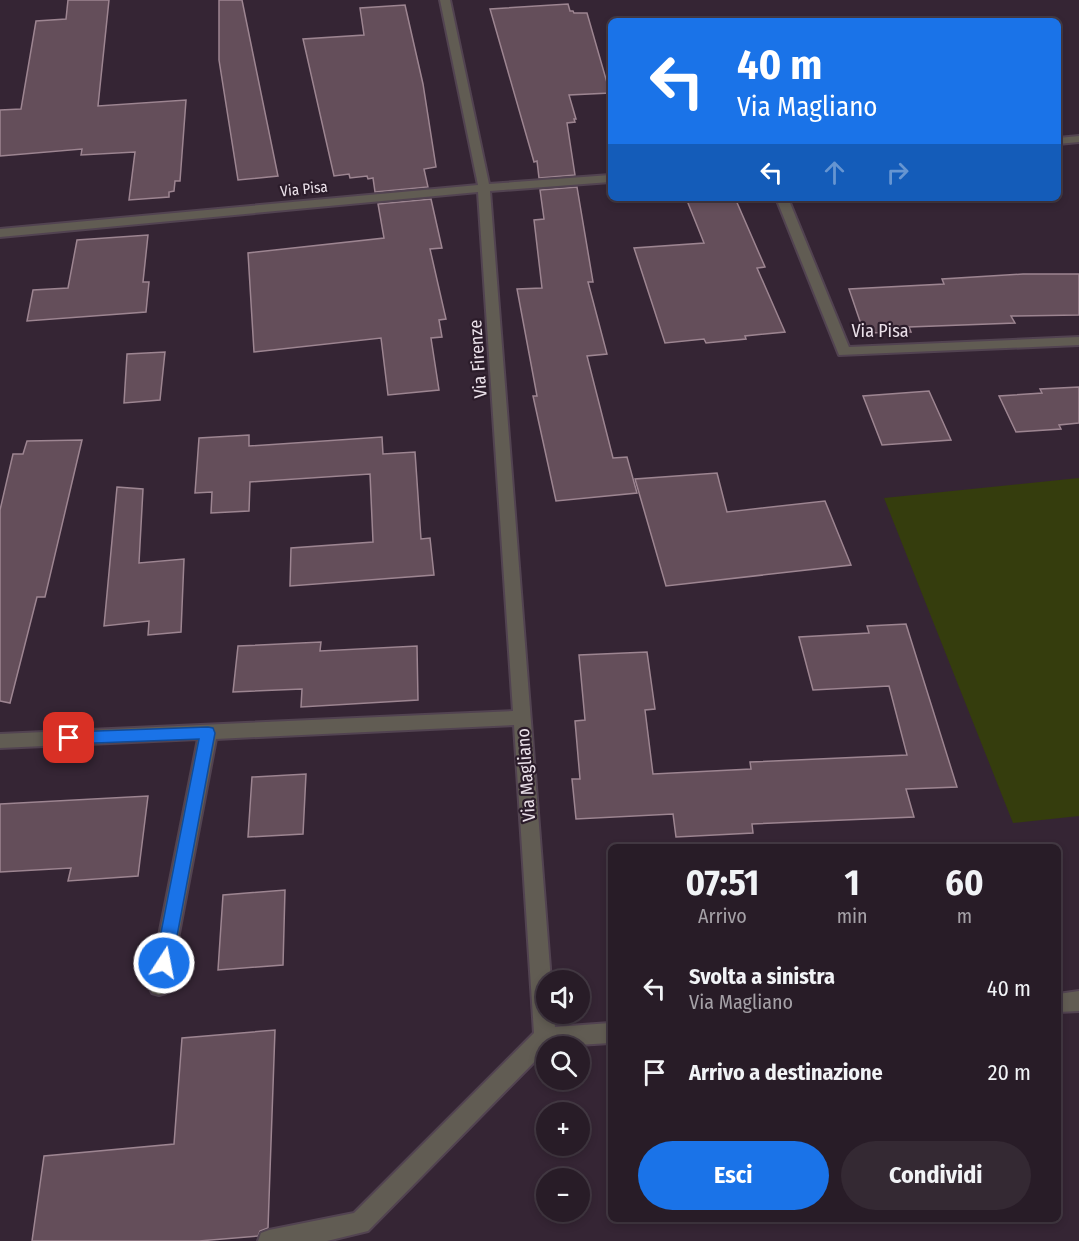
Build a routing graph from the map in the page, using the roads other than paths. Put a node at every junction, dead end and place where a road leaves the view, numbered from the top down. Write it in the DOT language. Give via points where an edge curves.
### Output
graph roads {
  1 [pos="445,0"];
  2 [pos="1079,139"];
  3 [pos="1061,141"];
  4 [pos="608,177"];
  5 [pos="483,187"];
  6 [pos="783,201"];
  7 [pos="0,233"];
  8 [pos="1079,341"];
  9 [pos="522,718"];
  10 [pos="208,733"];
  11 [pos="0,741"];
  12 [pos="159,986"];
  13 [pos="1079,1001"];
  14 [pos="1061,1003"];
  15 [pos="608,1033"];
  16 [pos="545,1036"];
  17 [pos="561,1036"];
  18 [pos="536,1046"];
  19 [pos="269,1241"];
  1 -- 5 [label="street, Via Firenze"];
  2 -- 3 [label="street"];
  4 -- 5 [label="street, Via Pisa"];
  5 -- 7 [label="street, Via Pisa"];
  5 -- 9 [label="street, Via Firenze"];
  6 -- 8 [label="street, Via Pisa" via="844,352"];
  9 -- 10 [label="street, Via Magliano"];
  9 -- 16 [label="street, Via Magliano"];
  10 -- 11 [label="street, Via Magliano"];
  10 -- 12 [label="street"];
  13 -- 14 [label="street"];
  15 -- 17 [label="street"];
  18 -- 19 [label="street" via="360,1223"];
}
